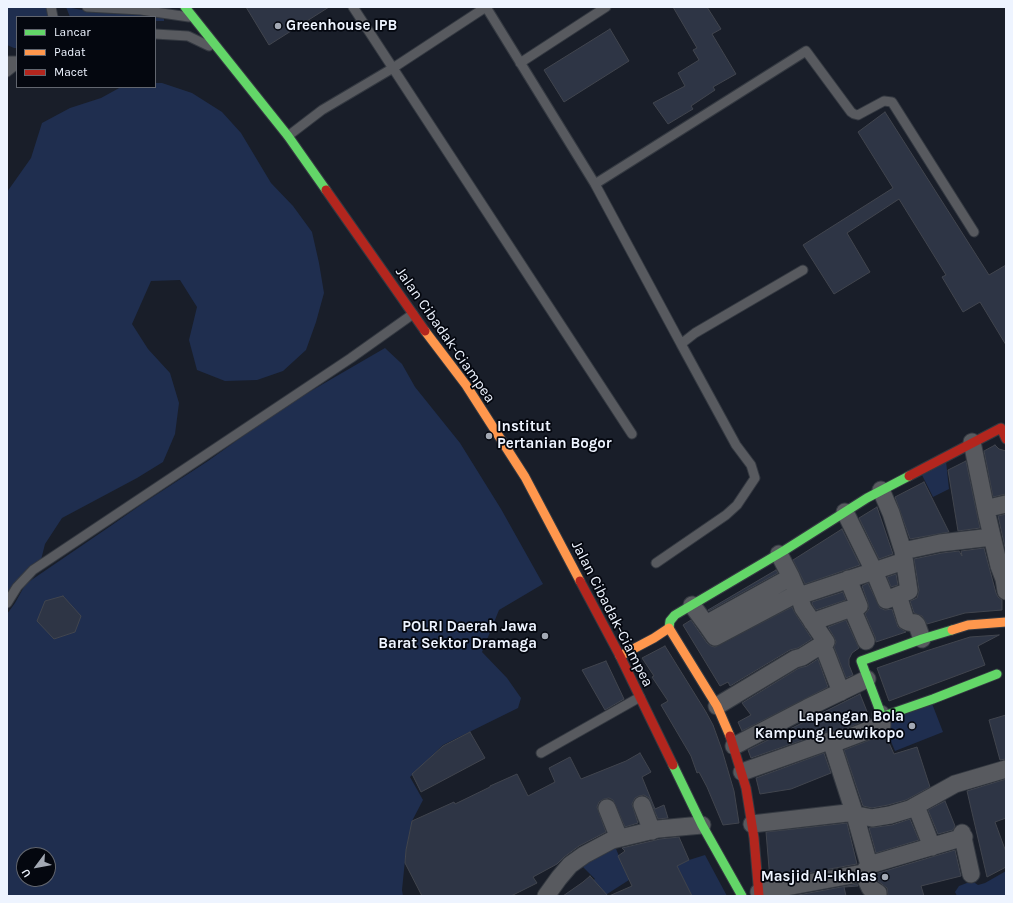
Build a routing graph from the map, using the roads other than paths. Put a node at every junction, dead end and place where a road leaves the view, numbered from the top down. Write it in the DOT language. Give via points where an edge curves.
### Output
graph roads {
  1 [pos="87,7"];
  2 [pos="185,7"];
  3 [pos="353,7"];
  4 [pos="486,7"];
  5 [pos="606,7"];
  6 [pos="193,17"];
  7 [pos="156,34"];
  8 [pos="220,51"];
  9 [pos="520,62"];
  10 [pos="16,65"];
  11 [pos="393,68"];
  12 [pos="7,72"];
  13 [pos="288,136"];
  14 [pos="595,184"];
  15 [pos="974,232"];
  16 [pos="803,270"];
  17 [pos="413,314"];
  18 [pos="681,344"];
  19 [pos="632,434"];
  20 [pos="1006,439"];
  21 [pos="972,442"];
  22 [pos="881,490"];
  23 [pos="845,512"];
  24 [pos="992,537"];
  25 [pos="779,554"];
  26 [pos="904,556"];
  27 [pos="656,563"];
  28 [pos="874,571"];
  29 [pos="1004,573"];
  30 [pos="791,577"];
  31 [pos="848,579"];
  32 [pos="1006,591"];
  33 [pos="798,595"];
  34 [pos="898,595"];
  35 [pos="7,603"];
  36 [pos="692,605"];
  37 [pos="853,611"];
  38 [pos="812,622"];
  39 [pos="1006,622"];
  40 [pos="706,624"];
  41 [pos="669,628"];
  42 [pos="922,639"];
  43 [pos="866,640"];
  44 [pos="821,645"];
  45 [pos="620,656"];
  46 [pos="997,674"];
  47 [pos="867,679"];
  48 [pos="840,692"];
  49 [pos="640,697"];
  50 [pos="717,706"];
  51 [pos="881,714"];
  52 [pos="832,740"];
  53 [pos="734,746"];
  54 [pos="541,753"];
  55 [pos="1006,769"];
  56 [pos="742,772"];
  57 [pos="642,804"];
  58 [pos="916,806"];
  59 [pos="607,808"];
  60 [pos="855,815"];
  61 [pos="752,824"];
  62 [pos="702,825"];
  63 [pos="652,831"];
  64 [pos="619,838"];
  65 [pos="932,847"];
  66 [pos="866,869"];
  67 [pos="971,874"];
  68 [pos="759,894"];
  69 [pos="546,896"];
  70 [pos="742,896"];
  71 [pos="878,896"];
  1 -- 6 [label="lane" via="153,11"];
  2 -- 6 [label="main road, Jalan Cibadak-Ciampea"];
  3 -- 11 [label="lane"];
  4 -- 9 [label="lane"];
  4 -- 11 [label="lane"];
  5 -- 9 [label="lane"];
  6 -- 8 [label="main road, Jalan Cibadak-Ciampea"];
  7 -- 8 [label="lane" via="188,36"];
  8 -- 13 [label="main road, Jalan Cibadak-Ciampea"];
  9 -- 14 [label="lane"];
  10 -- 12 [label="lane"];
  11 -- 13 [label="lane" via="322,110"];
  11 -- 19 [label="lane"];
  13 -- 17 [label="main road, Jalan Cibadak-Ciampea"];
  14 -- 15 [label="lane" via="806,51 854,114 858,115 884,101 892,102"];
  14 -- 18 [label="lane"];
  16 -- 18 [label="lane" via="695,333"];
  17 -- 35 [label="lane" via="352,358 33,570 16,586"];
  17 -- 45 [label="main road, Jalan Cibadak-Ciampea" via="466,385 525,477"];
  18 -- 27 [label="lane" via="736,445 751,465 755,478 737,505 726,515"];
  20 -- 21 [label="main road" via="1001,428"];
  21 -- 22 [label="main road"];
  21 -- 24 [label="street"];
  22 -- 23 [label="main road"];
  22 -- 26 [label="street"];
  23 -- 25 [label="main road"];
  23 -- 28 [label="street"];
  24 -- 26 [label="street" via="940,543"];
  24 -- 29 [label="street"];
  25 -- 30 [label="street"];
  25 -- 36 [label="main road"];
  26 -- 28 [label="street"];
  26 -- 34 [label="street" via="909,591"];
  28 -- 31 [label="street"];
  28 -- 34 [label="street" via="886,600"];
  29 -- 32 [label="street"];
  30 -- 33 [label="street"];
  30 -- 40 [label="street"];
  31 -- 33 [label="street"];
  31 -- 37 [label="street" via="859,606"];
  33 -- 38 [label="street"];
  33 -- 40 [label="street" via="715,637"];
  34 -- 42 [label="street" via="906,621 917,625"];
  36 -- 40 [label="street"];
  36 -- 41 [label="main road" via="675,615 670,621"];
  37 -- 38 [label="street" via="846,610"];
  37 -- 43 [label="street"];
  38 -- 44 [label="street" via="826,642"];
  39 -- 42 [label="main road" via="968,625"];
  41 -- 45 [label="main road"];
  41 -- 50 [label="main road"];
  42 -- 47 [label="main road" via="861,661"];
  44 -- 48 [label="street"];
  44 -- 50 [label="street"];
  45 -- 49 [label="main road, Jalan Cibadak-Ciampea"];
  46 -- 51 [label="main road" via="893,714"];
  47 -- 48 [label="street"];
  47 -- 51 [label="main road"];
  48 -- 53 [label="street"];
  49 -- 54 [label="lane"];
  49 -- 62 [label="main road, Jalan Cibadak-Ciampea"];
  50 -- 53 [label="main road"];
  51 -- 60 [label="street" via="882,725 832,744"];
  52 -- 56 [label="street"];
  53 -- 56 [label="main road"];
  55 -- 58 [label="street" via="955,784"];
  56 -- 61 [label="main road"];
  57 -- 63 [label="street"];
  58 -- 60 [label="street" via="872,818"];
  58 -- 65 [label="street"];
  59 -- 64 [label="street"];
  60 -- 61 [label="street" via="847,813"];
  60 -- 66 [label="street"];
  61 -- 68 [label="main road"];
  62 -- 63 [label="street"];
  62 -- 70 [label="main road, Jalan Cibadak-Ciampea"];
  63 -- 64 [label="street"];
  64 -- 69 [label="street" via="584,855 570,865"];
  65 -- 66 [label="street"];
  65 -- 67 [label="street" via="963,835"];
  66 -- 68 [label="street"];
  66 -- 71 [label="street" via="870,888 878,893"];
}
